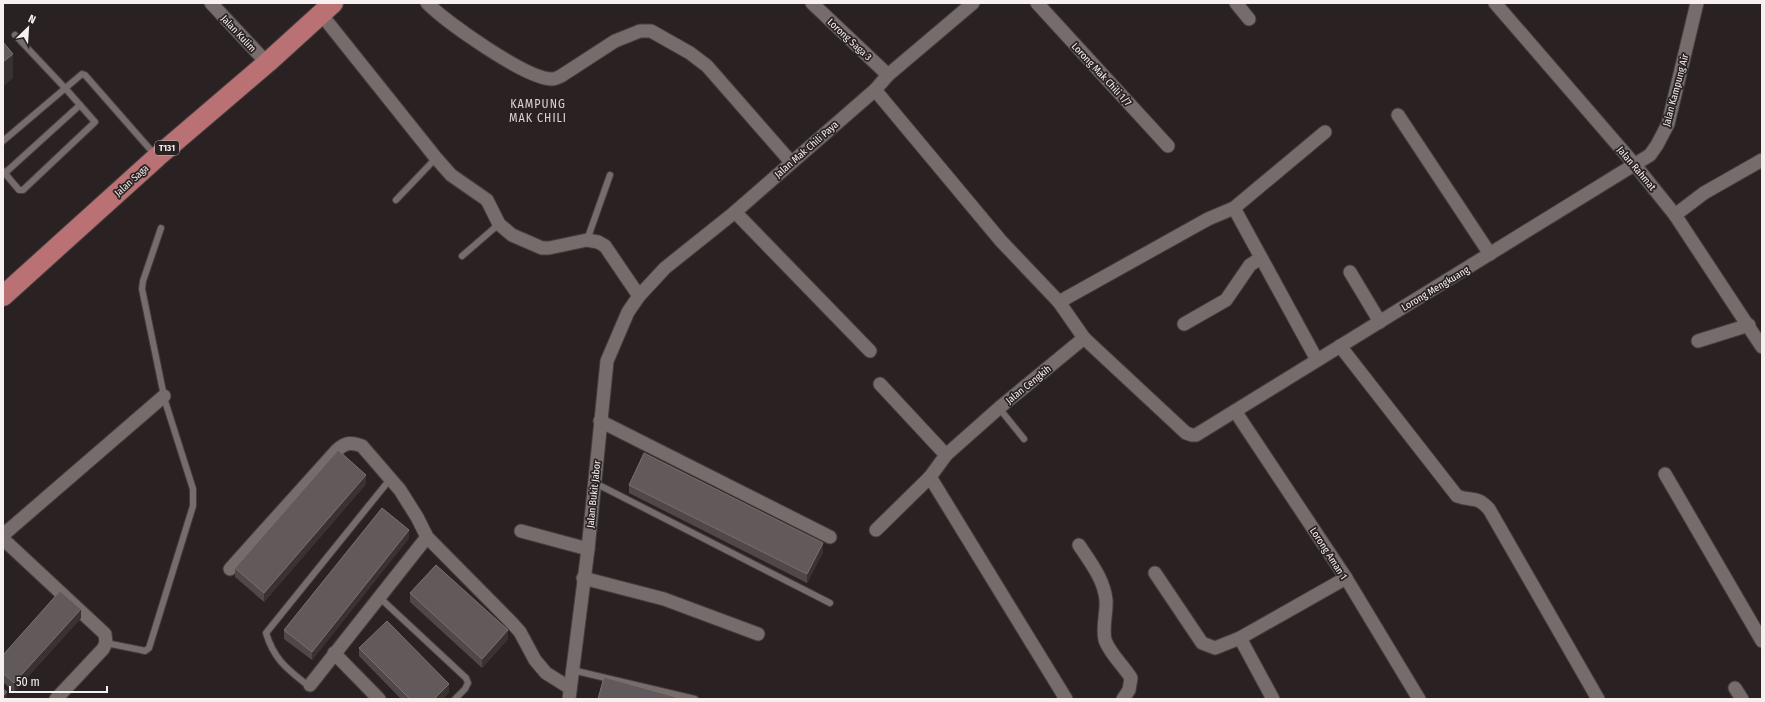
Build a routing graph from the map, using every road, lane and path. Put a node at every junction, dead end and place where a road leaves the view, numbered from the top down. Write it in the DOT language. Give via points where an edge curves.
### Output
graph roads {
  1 [pos="211,3"];
  2 [pos="427,3"];
  3 [pos="812,3"];
  4 [pos="974,3"];
  5 [pos="1037,3"];
  6 [pos="1236,3"];
  7 [pos="1495,3"];
  8 [pos="1697,3"];
  9 [pos="327,8"];
  10 [pos="1249,19"];
  11 [pos="15,34"];
  12 [pos="267,63"];
  13 [pos="888,75"];
  14 [pos="65,88"];
  15 [pos="875,90"];
  16 [pos="80,105"];
  17 [pos="1398,115"];
  18 [pos="1325,132"];
  19 [pos="3,141"];
  20 [pos="1168,146"];
  21 [pos="156,157"];
  22 [pos="436,158"];
  23 [pos="1762,160"];
  24 [pos="791,162"];
  25 [pos="1635,166"];
  26 [pos="4,172"];
  27 [pos="610,175"];
  28 [pos="396,200"];
  29 [pos="1234,208"];
  30 [pos="735,212"];
  31 [pos="1675,215"];
  32 [pos="499,224"];
  33 [pos="161,228"];
  34 [pos="587,240"];
  35 [pos="1490,254"];
  36 [pos="462,256"];
  37 [pos="1261,258"];
  38 [pos="1350,272"];
  39 [pos="3,296"];
  40 [pos="639,296"];
  41 [pos="1059,302"];
  42 [pos="1380,322"];
  43 [pos="1184,324"];
  44 [pos="1755,331"];
  45 [pos="1084,338"];
  46 [pos="1698,342"];
  47 [pos="1340,346"];
  48 [pos="1762,347"];
  49 [pos="870,351"];
  50 [pos="1318,360"];
  51 [pos="880,384"];
  52 [pos="164,396"];
  53 [pos="998,408"];
  54 [pos="1235,411"];
  55 [pos="600,421"];
  56 [pos="1024,439"];
  57 [pos="946,455"];
  58 [pos="1665,474"];
  59 [pos="930,477"];
  60 [pos="391,478"];
  61 [pos="593,483"];
  62 [pos="876,530"];
  63 [pos="521,531"];
  64 [pos="3,535"];
  65 [pos="427,537"];
  66 [pos="830,537"];
  67 [pos="3,539"];
  68 [pos="1080,545"];
  69 [pos="588,549"];
  70 [pos="230,569"];
  71 [pos="1155,573"];
  72 [pos="583,578"];
  73 [pos="1346,578"];
  74 [pos="379,596"];
  75 [pos="830,603"];
  76 [pos="758,634"];
  77 [pos="1240,638"];
  78 [pos="1762,641"];
  79 [pos="106,643"];
  80 [pos="334,653"];
  81 [pos="572,670"];
  82 [pos="310,685"];
  83 [pos="570,694"];
  84 [pos="688,698"];
  85 [pos="56,699"];
  86 [pos="379,699"];
  87 [pos="455,699"];
  88 [pos="695,699"];
  89 [pos="1066,699"];
  90 [pos="1122,699"];
  91 [pos="1273,699"];
  92 [pos="1419,699"];
  93 [pos="1598,699"];
  1 -- 12 [label="street, Jalan Kulim"];
  2 -- 24 [label="street" via="492,52 532,72 553,79 615,40 640,31 651,31 690,53 707,66"];
  3 -- 13 [label="street, Lorong Saga 3"];
  4 -- 13 [label="street, Jalan Mak Chili Paya"];
  5 -- 20 [label="street, Lorong Mak Chili 1/7"];
  6 -- 10 [label="street"];
  7 -- 25 [label="street, Jalan Rahmat"];
  8 -- 25 [label="street, Jalan Kampung Air" via="1668,124 1650,155"];
  9 -- 12 [label="main road, Jalan Saga / T131"];
  9 -- 22 [label="street"];
  11 -- 14 [label="lane"];
  12 -- 21 [label="main road, Jalan Saga / T131"];
  13 -- 15 [label="street, Jalan Mak Chili Paya"];
  14 -- 16 [label="lane"];
  14 -- 19 [label="lane"];
  14 -- 21 [label="lane" via="79,75 85,75"];
  15 -- 24 [label="street, Jalan Mak Chili Paya"];
  15 -- 41 [label="street" via="1001,241"];
  16 -- 26 [label="lane"];
  16 -- 26 [label="lane" via="94,121 93,124 23,190 19,190"];
  17 -- 35 [label="street"];
  18 -- 29 [label="street"];
  21 -- 39 [label="main road, Jalan Saga / T131"];
  22 -- 28 [label="lane"];
  22 -- 32 [label="street" via="459,181 487,200"];
  23 -- 31 [label="street" via="1704,193"];
  24 -- 30 [label="street, Jalan Mak Chili Paya"];
  25 -- 31 [label="street, Jalan Rahmat"];
  25 -- 35 [label="street, Lorong Mengkuang"];
  27 -- 34 [label="lane"];
  29 -- 37 [label="street"];
  29 -- 41 [label="street" via="1208,219"];
  30 -- 40 [label="street, Jalan Mak Chili Paya" via="665,268"];
  30 -- 49 [label="street"];
  31 -- 44 [label="street, Jalan Rahmat"];
  32 -- 34 [label="street" via="512,235 542,248"];
  32 -- 36 [label="lane"];
  33 -- 52 [label="lane" via="142,289"];
  34 -- 40 [label="street" via="605,246"];
  35 -- 42 [label="street, Lorong Mengkuang"];
  37 -- 43 [label="street" via="1250,265 1226,300"];
  37 -- 50 [label="street"];
  38 -- 42 [label="street"];
  40 -- 55 [label="street, Jalan Bukit Jabor" via="628,312 607,362"];
  41 -- 45 [label="street"];
  42 -- 47 [label="street, Lorong Mengkuang"];
  44 -- 46 [label="street"];
  44 -- 48 [label="street, Jalan Rahmat"];
  45 -- 53 [label="street, Jalan Cengkih"];
  45 -- 54 [label="street, Lorong Mengkuang" via="1186,433 1196,435"];
  47 -- 50 [label="street, Lorong Mengkuang"];
  47 -- 93 [label="street" via="1457,496 1477,499 1490,509"];
  50 -- 54 [label="street, Lorong Mengkuang"];
  51 -- 57 [label="street"];
  52 -- 64 [label="street"];
  52 -- 79 [label="lane" via="193,489 193,506 149,648 145,651"];
  53 -- 56 [label="lane"];
  53 -- 57 [label="street, Jalan Cengkih"];
  54 -- 73 [label="street, Lorong Aman 1"];
  55 -- 61 [label="street, Jalan Bukit Jabor"];
  55 -- 66 [label="street"];
  57 -- 59 [label="street, Jalan Cengkih"];
  58 -- 78 [label="street"];
  59 -- 62 [label="street, Jalan Cengkih"];
  59 -- 89 [label="street"];
  60 -- 65 [label="street" via="410,504"];
  60 -- 70 [label="street" via="362,446 355,443 342,445"];
  60 -- 82 [label="lane" via="266,633 271,648 283,665"];
  61 -- 69 [label="street, Jalan Bukit Jabor"];
  61 -- 75 [label="lane"];
  63 -- 69 [label="street"];
  65 -- 74 [label="street"];
  65 -- 83 [label="street" via="512,624 525,640 535,660"];
  67 -- 79 [label="street" via="105,634"];
  68 -- 90 [label="street" via="1098,573 1103,588 1106,600 1104,631 1108,646 1130,678 1129,690"];
  69 -- 72 [label="street, Jalan Bukit Jabor"];
  71 -- 77 [label="street" via="1202,643 1215,648"];
  72 -- 76 [label="street" via="664,599"];
  72 -- 81 [label="street, Jalan Bukit Jabor"];
  73 -- 77 [label="street"];
  73 -- 92 [label="street, Lorong Aman 1"];
  74 -- 80 [label="street"];
  74 -- 87 [label="lane" via="466,678 468,683 465,689"];
  77 -- 91 [label="street"];
  79 -- 85 [label="street"];
  80 -- 82 [label="street"];
  80 -- 86 [label="street"];
  81 -- 83 [label="street, Jalan Bukit Jabor"];
  81 -- 84 [label="lane"];
  84 -- 88 [label="lane"];
}
